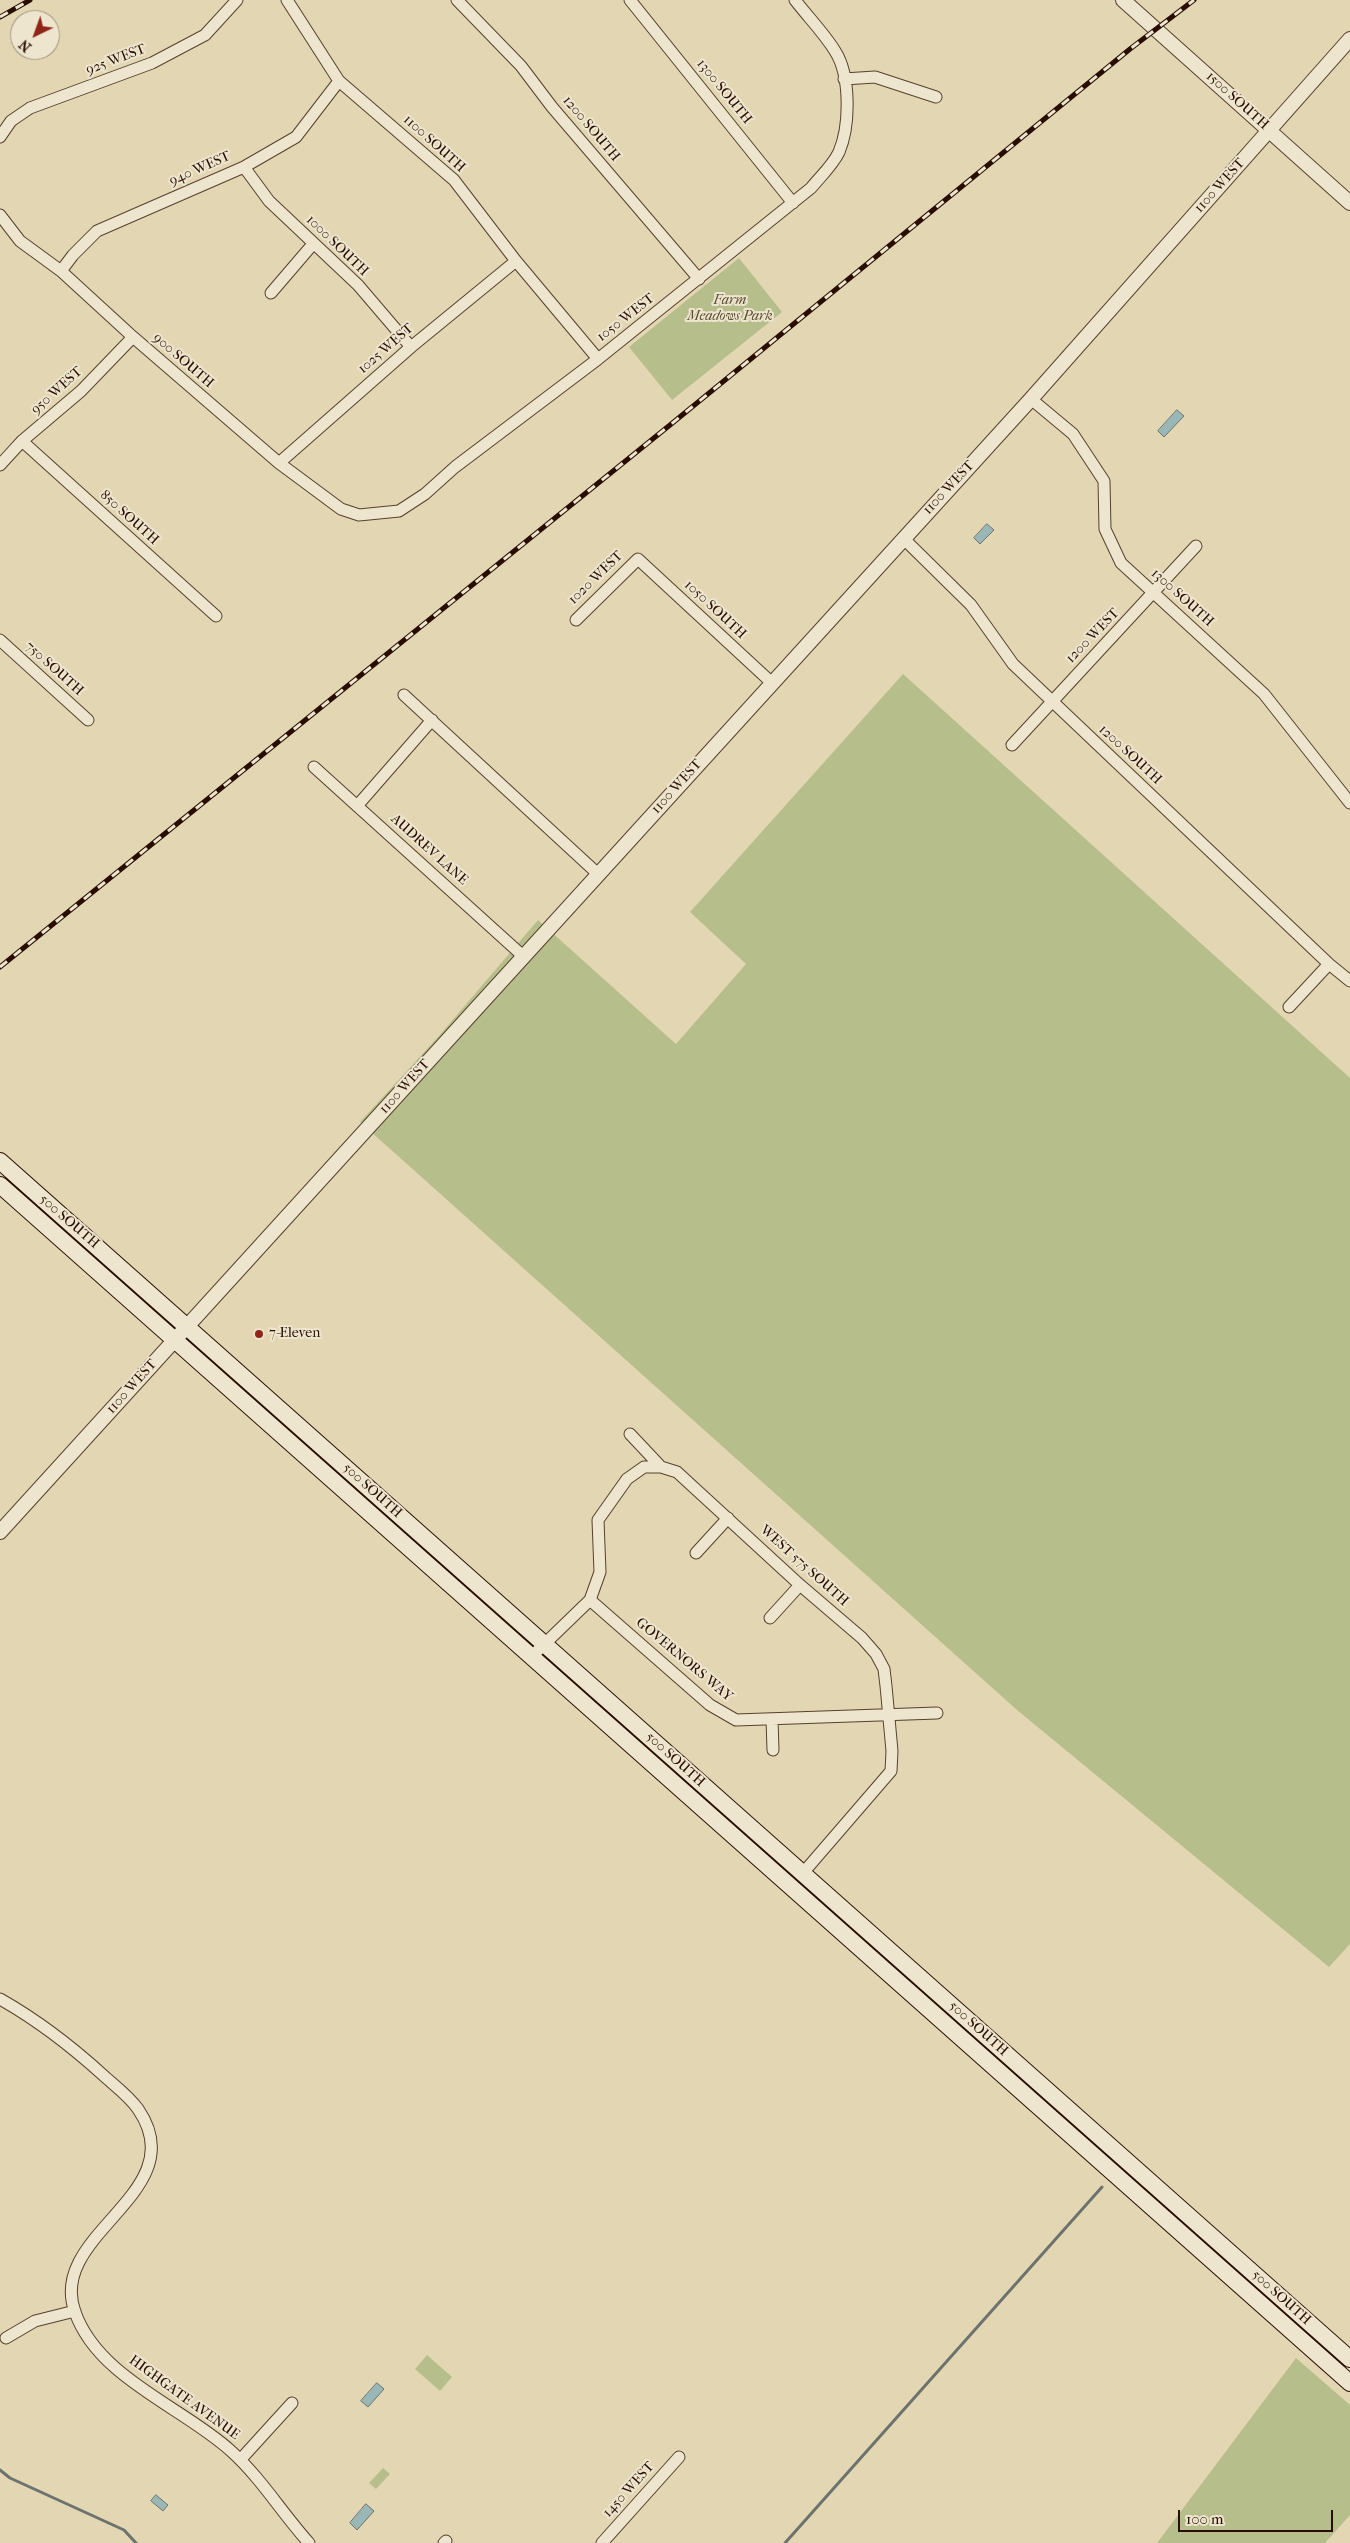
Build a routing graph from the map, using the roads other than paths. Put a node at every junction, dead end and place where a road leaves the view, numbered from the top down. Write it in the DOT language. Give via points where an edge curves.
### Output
graph roads {
  1 [pos="237,0"];
  2 [pos="287,0"];
  3 [pos="457,0"];
  4 [pos="630,0"];
  5 [pos="794,0"];
  6 [pos="1123,0"];
  7 [pos="1350,39"];
  8 [pos="339,81"];
  9 [pos="845,82"];
  10 [pos="936,98"];
  11 [pos="1270,130"];
  12 [pos="0,137"];
  13 [pos="244,166"];
  14 [pos="793,203"];
  15 [pos="1350,203"];
  16 [pos="0,214"];
  17 [pos="313,244"];
  18 [pos="516,261"];
  19 [pos="61,270"];
  20 [pos="699,280"];
  21 [pos="271,293"];
  22 [pos="133,337"];
  23 [pos="411,346"];
  24 [pos="598,359"];
  25 [pos="1031,399"];
  26 [pos="22,441"];
  27 [pos="279,463"];
  28 [pos="0,465"];
  29 [pos="359,515"];
  30 [pos="903,538"];
  31 [pos="1196,546"];
  32 [pos="638,559"];
  33 [pos="1155,593"];
  34 [pos="216,616"];
  35 [pos="576,620"];
  36 [pos="0,640"];
  37 [pos="772,683"];
  38 [pos="404,695"];
  39 [pos="1052,702"];
  40 [pos="88,720"];
  41 [pos="432,720"];
  42 [pos="1012,745"];
  43 [pos="314,767"];
  44 [pos="1350,803"];
  45 [pos="357,806"];
  46 [pos="598,874"];
  47 [pos="523,956"];
  48 [pos="1329,964"];
  49 [pos="1350,981"];
  50 [pos="1289,1007"];
  51 [pos="0,1161"];
  52 [pos="0,1185"];
  53 [pos="187,1326"];
  54 [pos="174,1340"];
  55 [pos="630,1434"];
  56 [pos="661,1467"];
  57 [pos="728,1518"];
  58 [pos="0,1532"];
  59 [pos="696,1553"];
  60 [pos="800,1585"];
  61 [pos="590,1600"];
  62 [pos="770,1618"];
  63 [pos="543,1644"];
  64 [pos="531,1657"];
  65 [pos="937,1713"];
  66 [pos="888,1714"];
  67 [pos="772,1719"];
  68 [pos="773,1750"];
  69 [pos="803,1873"];
  70 [pos="0,2000"];
  71 [pos="74,2311"];
  72 [pos="6,2338"];
  73 [pos="1350,2359"];
  74 [pos="1350,2383"];
  75 [pos="292,2403"];
  76 [pos="679,2457"];
  77 [pos="240,2459"];
  78 [pos="309,2543"];
  79 [pos="602,2543"];
  1 -- 12 [label="street, 925 WEST" via="205,35 152,63 30,108 11,121"];
  2 -- 8 [label="street, 1100 SOUTH"];
  3 -- 20 [label="street, 1200 SOUTH" via="521,66"];
  4 -- 14 [label="street, 1300 SOUTH"];
  5 -- 9 [label="street, 1050 WEST" via="836,52"];
  6 -- 11 [label="street, 1500 SOUTH"];
  7 -- 11 [label="street, 1100 WEST"];
  8 -- 13 [label="street, 940 WEST" via="296,137"];
  8 -- 18 [label="street, 1100 SOUTH" via="454,180"];
  9 -- 10 [label="street" via="875,78"];
  9 -- 14 [label="street, 1050 WEST" via="848,124 838,153 811,188"];
  11 -- 15 [label="street, 1500 SOUTH"];
  11 -- 25 [label="street, 1100 WEST"];
  13 -- 17 [label="street, 1000 SOUTH" via="269,201"];
  13 -- 19 [label="street, 940 WEST" via="98,230"];
  14 -- 20 [label="street, 1050 WEST"];
  16 -- 19 [label="street, 900 SOUTH" via="20,241"];
  17 -- 21 [label="street"];
  17 -- 23 [label="street, 1000 SOUTH" via="358,285"];
  18 -- 23 [label="street, 1025 WEST"];
  18 -- 24 [label="street, 1100 SOUTH"];
  19 -- 22 [label="street, 900 SOUTH"];
  20 -- 24 [label="street, 1050 WEST"];
  22 -- 26 [label="street, 950 WEST" via="82,391"];
  22 -- 27 [label="street, 900 SOUTH"];
  23 -- 27 [label="street, 1025 WEST"];
  24 -- 29 [label="street, 1050 WEST" via="399,511"];
  25 -- 30 [label="street, 1100 WEST"];
  25 -- 33 [label="street, 1300 SOUTH" via="1073,434 1104,481 1105,529 1121,563"];
  26 -- 28 [label="street, 950 WEST"];
  26 -- 34 [label="street, 850 SOUTH"];
  27 -- 29 [label="street, 900 SOUTH" via="341,509"];
  30 -- 37 [label="street, 1100 WEST"];
  30 -- 39 [label="street, 1200 SOUTH" via="971,605 1013,664"];
  31 -- 33 [label="street, 1200 WEST"];
  32 -- 35 [label="street, 1020 WEST"];
  32 -- 37 [label="street, 1050 SOUTH"];
  33 -- 39 [label="street, 1200 WEST"];
  33 -- 44 [label="street, 1300 SOUTH" via="1264,694"];
  36 -- 40 [label="street, 750 SOUTH"];
  37 -- 46 [label="street, 1100 WEST"];
  38 -- 41 [label="street"];
  39 -- 42 [label="street, 1200 WEST"];
  39 -- 48 [label="street, 1200 SOUTH"];
  41 -- 45 [label="street"];
  41 -- 46 [label="street"];
  43 -- 45 [label="street, AUDREV LANE"];
  45 -- 47 [label="street, AUDREV LANE"];
  46 -- 47 [label="street, 1100 WEST"];
  47 -- 53 [label="street, 1100 WEST"];
  48 -- 49 [label="street, 1200 SOUTH"];
  48 -- 50 [label="street"];
  51 -- 53 [label="main road, 500 SOUTH"];
  52 -- 54 [label="main road, 500 SOUTH"];
  53 -- 54 [label="street, 1100 WEST"];
  53 -- 63 [label="main road, 500 SOUTH"];
  54 -- 58 [label="street, 1100 WEST"];
  54 -- 64 [label="main road, 500 SOUTH"];
  55 -- 56 [label="street"];
  56 -- 57 [label="street, WEST 575 SOUTH" via="677,1472"];
  56 -- 61 [label="street" via="644,1467 628,1479 598,1520 600,1572"];
  57 -- 59 [label="street"];
  57 -- 60 [label="street, WEST 575 SOUTH"];
  60 -- 62 [label="street"];
  60 -- 66 [label="street, WEST 575 SOUTH" via="876,1654 884,1669"];
  61 -- 63 [label="street"];
  61 -- 67 [label="street, GOVERNORS WAY" via="723,1714 736,1720"];
  63 -- 64 [label="street"];
  63 -- 69 [label="main road, 500 SOUTH"];
  64 -- 74 [label="main road, 500 SOUTH"];
  65 -- 66 [label="street, GOVERNORS WAY"];
  66 -- 67 [label="street, GOVERNORS WAY"];
  66 -- 69 [label="street, WEST 575 SOUTH" via="891,1772"];
  67 -- 68 [label="street"];
  69 -- 73 [label="main road, 500 SOUTH"];
  70 -- 71 [label="street, HIGHGATE AVENUE" via="54,2033 129,2098 142,2116 150,2138 149,2160 142,2183 78,2263 73,2282"];
  71 -- 72 [label="street" via="35,2321"];
  71 -- 77 [label="street, HIGHGATE AVENUE" via="87,2335 121,2372 208,2432"];
  75 -- 77 [label="street"];
  76 -- 79 [label="street, 1450 WEST"];
  77 -- 78 [label="street, HIGHGATE AVENUE" via="263,2483"];
}
